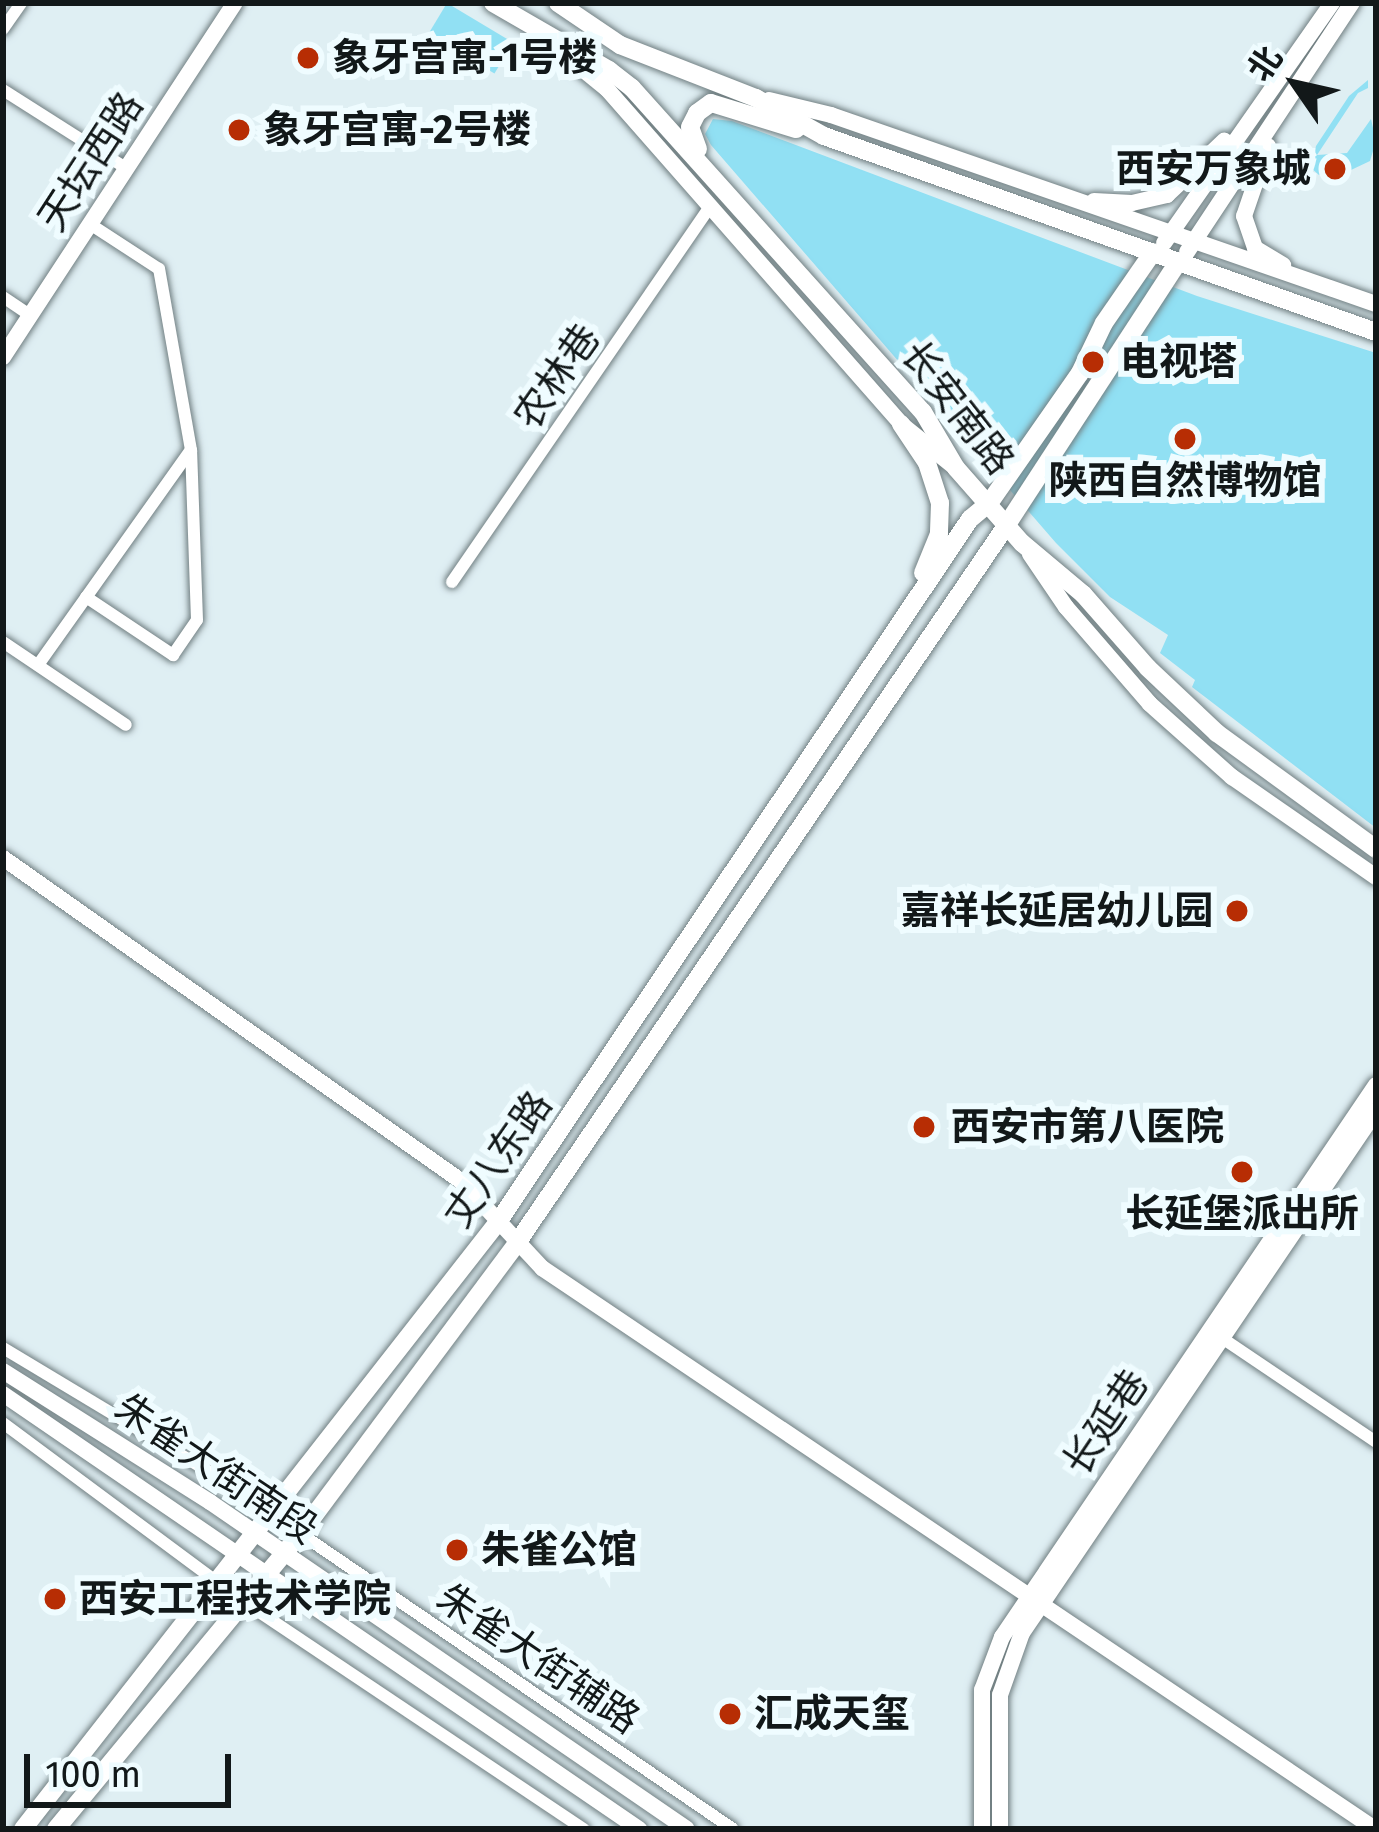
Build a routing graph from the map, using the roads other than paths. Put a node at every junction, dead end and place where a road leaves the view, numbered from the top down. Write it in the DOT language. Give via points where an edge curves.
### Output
graph roads {
  1 [pos="21,3"];
  2 [pos="235,3"];
  3 [pos="493,3"];
  4 [pos="558,3"];
  5 [pos="1332,3"];
  6 [pos="1352,3"];
  7 [pos="524,23"];
  8 [pos="3,29"];
  9 [pos="3,89"];
  10 [pos="754,97"];
  11 [pos="1288,99"];
  12 [pos="1261,100"];
  13 [pos="824,136"];
  14 [pos="126,168"];
  15 [pos="708,168"];
  16 [pos="1064,197"];
  17 [pos="710,206"];
  18 [pos="90,224"];
  19 [pos="1172,235"];
  20 [pos="1194,244"];
  21 [pos="1154,253"];
  22 [pos="1179,261"];
  23 [pos="1322,284"];
  24 [pos="3,296"];
  25 [pos="1376,304"];
  26 [pos="30,315"];
  27 [pos="1376,332"];
  28 [pos="3,358"];
  29 [pos="901,424"];
  30 [pos="190,450"];
  31 [pos="956,468"];
  32 [pos="990,502"];
  33 [pos="1006,526"];
  34 [pos="1022,543"];
  35 [pos="452,582"];
  36 [pos="86,597"];
  37 [pos="899,626"];
  38 [pos="3,642"];
  39 [pos="38,665"];
  40 [pos="126,725"];
  41 [pos="1376,850"];
  42 [pos="3,858"];
  43 [pos="1376,878"];
  44 [pos="1376,1085"];
  45 [pos="1376,1111"];
  46 [pos="498,1222"];
  47 [pos="519,1240"];
  48 [pos="1222,1338"];
  49 [pos="3,1348"];
  50 [pos="3,1371"];
  51 [pos="3,1394"];
  52 [pos="3,1423"];
  53 [pos="1376,1442"];
  54 [pos="268,1511"];
  55 [pos="252,1532"];
  56 [pos="301,1533"];
  57 [pos="284,1553"];
  58 [pos="237,1554"];
  59 [pos="265,1576"];
  60 [pos="217,1581"];
  61 [pos="1034,1600"];
  62 [pos="243,1601"];
  63 [pos="23,1829"];
  64 [pos="56,1829"];
  65 [pos="584,1829"];
  66 [pos="639,1829"];
  67 [pos="687,1829"];
  68 [pos="733,1829"];
  69 [pos="982,1829"];
  70 [pos="1000,1829"];
  71 [pos="1375,1829"];
  1 -- 8 [label="street"];
  2 -- 14 [label="main road, 天坛西路"];
  3 -- 7 [label="main road, 长安南路"];
  4 -- 10 [label="main road" via="620,45"];
  5 -- 12 [label="main road"];
  6 -- 11 [label="main road"];
  7 -- 15 [label="main road, 长安南路" via="609,70"];
  7 -- 17 [label="main road" via="608,88"];
  9 -- 14 [label="street"];
  10 -- 13 [label="main road"];
  10 -- 16 [label="main road" via="831,115"];
  11 -- 20 [label="main road"];
  11 -- 23 [label="main road" via="1247,196 1246,224 1260,253"];
  12 -- 16 [label="main road" via="1167,195 1122,204"];
  12 -- 19 [label="main road"];
  13 -- 15 [label="main road" via="711,103 690,127"];
  13 -- 21 [label="main road"];
  14 -- 18 [label="main road, 天坛西路"];
  15 -- 31 [label="main road, 长安南路" via="923,412"];
  16 -- 19 [label="main road"];
  17 -- 29 [label="main road"];
  17 -- 35 [label="street, 农林巷"];
  18 -- 26 [label="main road, 天坛西路"];
  18 -- 30 [label="street" via="159,269"];
  19 -- 20 [label="main road"];
  19 -- 21 [label="main road"];
  20 -- 22 [label="main road"];
  20 -- 23 [label="main road"];
  21 -- 22 [label="main road"];
  21 -- 32 [label="main road, 丈八东路"];
  22 -- 27 [label="main road"];
  22 -- 33 [label="main road, 丈八东路"];
  23 -- 25 [label="main road"];
  24 -- 26 [label="street"];
  26 -- 28 [label="main road, 天坛西路"];
  29 -- 31 [label="main road"];
  29 -- 37 [label="main road" via="932,471 941,524"];
  30 -- 36 [label="street"];
  30 -- 36 [label="street" via="197,620 173,655"];
  31 -- 32 [label="main road, 长安南路"];
  32 -- 33 [label="main road, 长安南路"];
  32 -- 37 [label="main road, 丈八东路" via="970,519"];
  33 -- 34 [label="main road, 长安南路"];
  33 -- 47 [label="main road, 丈八东路"];
  34 -- 41 [label="main road, 长安南路" via="1083,594 1217,733"];
  34 -- 43 [label="main road" via="1150,704 1232,777"];
  36 -- 39 [label="street"];
  37 -- 46 [label="main road, 丈八东路"];
  38 -- 39 [label="street"];
  39 -- 40 [label="street"];
  42 -- 46 [label="main road" via="461,1181"];
  44 -- 61 [label="main road, 长延巷"];
  45 -- 48 [label="main road, 长延巷"];
  46 -- 47 [label="main road"];
  46 -- 54 [label="main road, 丈八东路"];
  47 -- 56 [label="main road, 丈八东路"];
  47 -- 61 [label="main road" via="542,1268"];
  48 -- 53 [label="street"];
  48 -- 61 [label="main road, 长延巷"];
  49 -- 54 [label="street, 朱雀大街辅路"];
  50 -- 55 [label="main road, 朱雀大街南段"];
  51 -- 58 [label="main road, 朱雀大街南段"];
  52 -- 60 [label="street"];
  54 -- 55 [label="main road, 丈八东路"];
  54 -- 56 [label="street, 朱雀大街辅路"];
  55 -- 57 [label="main road, 朱雀大街南段"];
  55 -- 58 [label="main road, 丈八东路"];
  56 -- 57 [label="main road, 丈八东路"];
  56 -- 68 [label="street, 朱雀大街辅路"];
  57 -- 59 [label="main road, 丈八东路"];
  57 -- 67 [label="main road, 朱雀大街南段"];
  58 -- 59 [label="main road, 朱雀大街南段"];
  58 -- 60 [label="main road, 丈八东路"];
  59 -- 62 [label="main road, 丈八东路"];
  59 -- 66 [label="main road, 朱雀大街南段"];
  60 -- 62 [label="street"];
  60 -- 63 [label="main road, 丈八东路"];
  61 -- 69 [label="main road, 长延巷" via="1002,1637 982,1690"];
  61 -- 70 [label="main road, 长延巷" via="1002,1676"];
  61 -- 71 [label="main road"];
  62 -- 64 [label="main road, 丈八东路"];
  62 -- 65 [label="street"];
}
